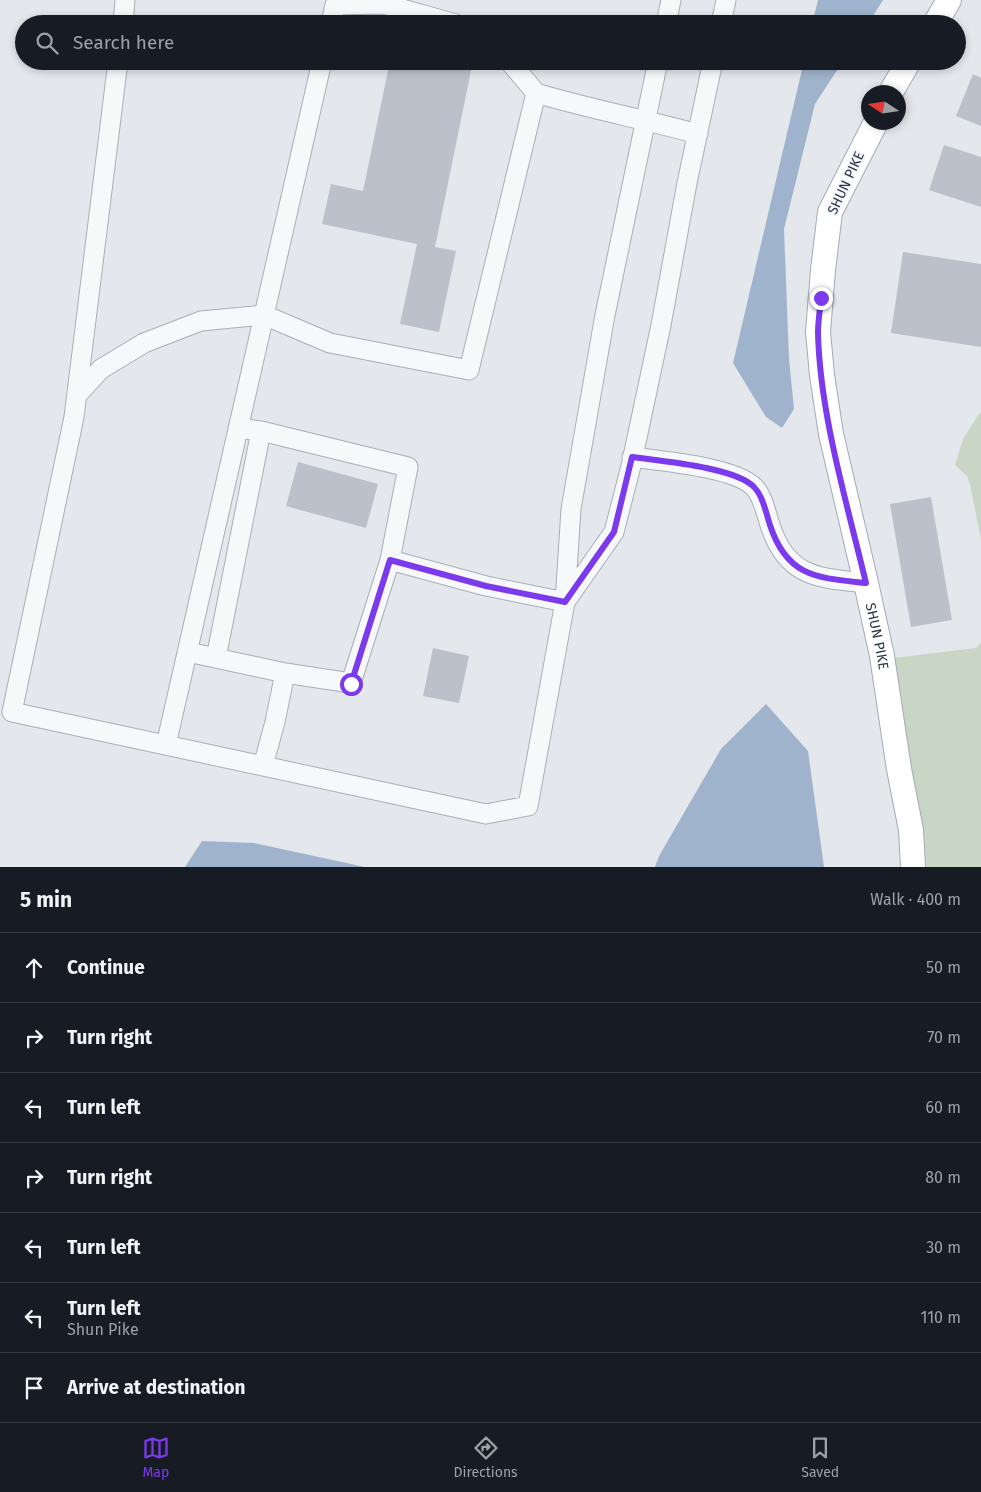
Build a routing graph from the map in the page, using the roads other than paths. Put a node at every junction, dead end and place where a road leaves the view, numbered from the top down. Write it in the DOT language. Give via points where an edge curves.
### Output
graph roads {
  1 [pos="125,0"];
  2 [pos="671,0"];
  3 [pos="726,0"];
  4 [pos="949,0"];
  5 [pos="336,2"];
  6 [pos="124,15"];
  7 [pos="333,15"];
  8 [pos="424,15"];
  9 [pos="668,15"];
  10 [pos="723,15"];
  11 [pos="940,15"];
  12 [pos="117,70"];
  13 [pos="320,70"];
  14 [pos="516,70"];
  15 [pos="656,70"];
  16 [pos="711,70"];
  17 [pos="904,70"];
  18 [pos="895,85"];
  19 [pos="536,94"];
  20 [pos="646,120"];
  21 [pos="872,130"];
  22 [pos="698,134"];
  23 [pos="264,315"];
  24 [pos="77,395"];
  25 [pos="238,428"];
  26 [pos="262,431"];
  27 [pos="632,457"];
  28 [pos="390,560"];
  29 [pos="866,583"];
  30 [pos="565,602"];
  31 [pos="188,652"];
  32 [pos="216,658"];
  33 [pos="285,673"];
  34 [pos="6,711"];
  35 [pos="166,745"];
  36 [pos="262,766"];
  37 [pos="913,867"];
  1 -- 6 [label="lane"];
  2 -- 9 [label="lane"];
  3 -- 10 [label="lane"];
  4 -- 11 [label="main road"];
  5 -- 7 [label="lane"];
  5 -- 8 [label="lane" via="384,4"];
  12 -- 24 [label="lane"];
  13 -- 23 [label="lane"];
  14 -- 19 [label="lane"];
  15 -- 20 [label="lane"];
  16 -- 22 [label="lane"];
  17 -- 18 [label="main road"];
  19 -- 20 [label="lane"];
  19 -- 23 [label="lane" via="470,370 330,343"];
  20 -- 22 [label="lane"];
  20 -- 30 [label="lane" via="605,315 570,508"];
  21 -- 29 [label="main road, SHUN PIKE" via="830,212 818,332 831,434"];
  22 -- 27 [label="lane"];
  23 -- 24 [label="lane" via="201,321 144,344 102,369"];
  23 -- 25 [label="lane"];
  24 -- 34 [label="lane"];
  25 -- 26 [label="lane"];
  25 -- 31 [label="lane"];
  26 -- 28 [label="lane" via="408,467"];
  26 -- 32 [label="lane"];
  27 -- 29 [label="lane" via="686,464 736,476 754,486 784,556 796,566 828,579"];
  27 -- 30 [label="lane" via="614,532"];
  28 -- 30 [label="lane" via="486,586"];
  28 -- 33 [label="lane" via="351,684"];
  29 -- 37 [label="main road, SHUN PIKE" via="882,656 911,830"];
  30 -- 36 [label="lane" via="528,806 486,814"];
  31 -- 32 [label="lane"];
  31 -- 35 [label="lane"];
  32 -- 33 [label="lane"];
  33 -- 36 [label="lane"];
  34 -- 35 [label="lane"];
  35 -- 36 [label="lane"];
}
